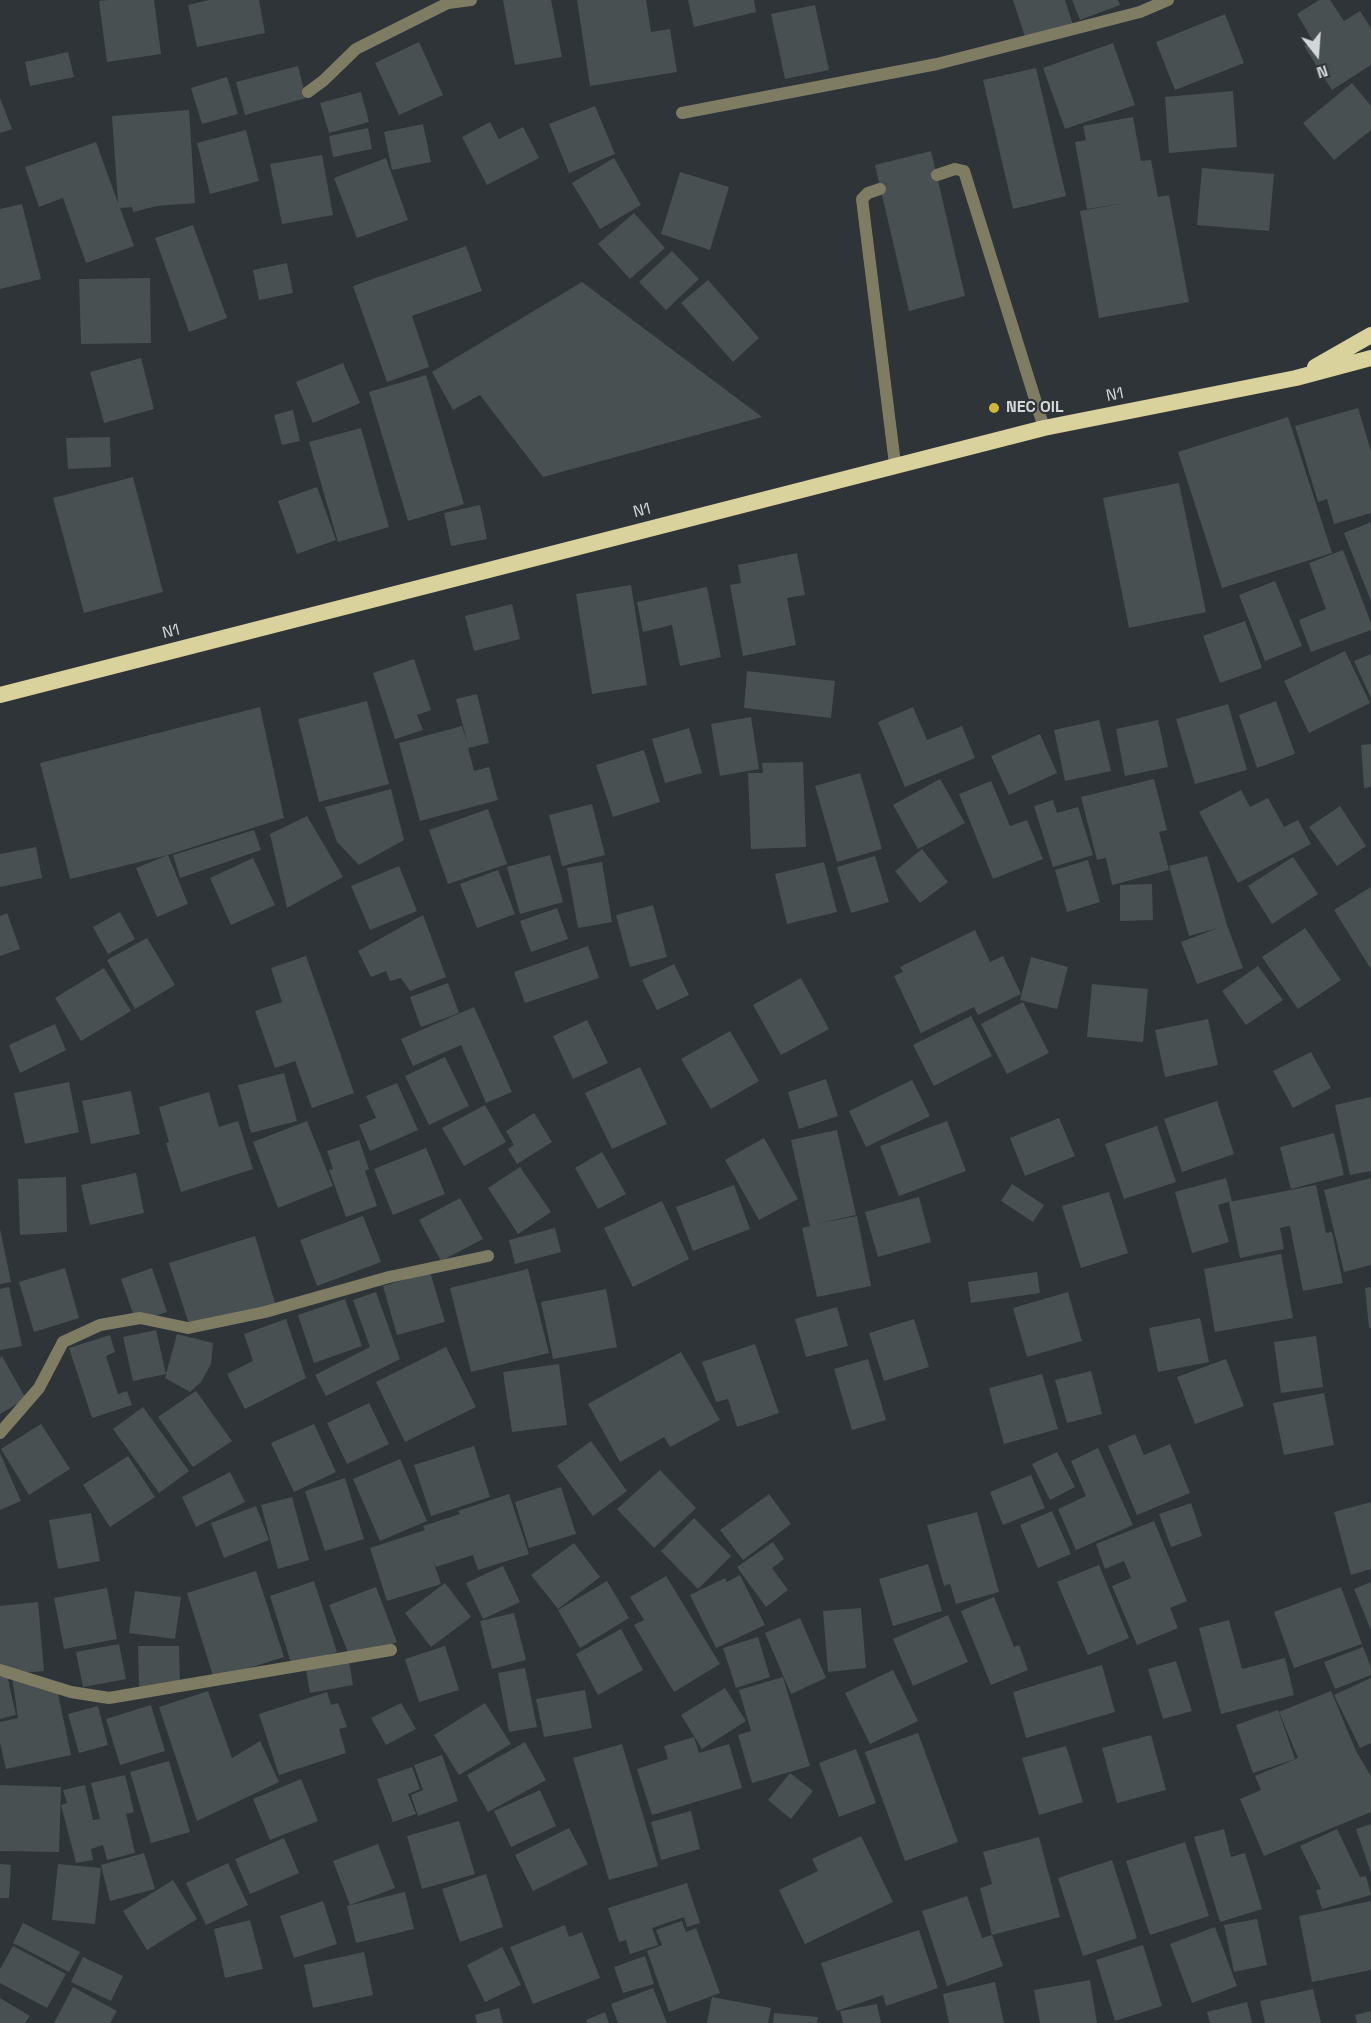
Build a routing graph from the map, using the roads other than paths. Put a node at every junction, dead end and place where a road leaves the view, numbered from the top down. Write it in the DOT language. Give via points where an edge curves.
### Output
graph roads {
  1 [pos="471,0"];
  2 [pos="1168,0"];
  3 [pos="308,92"];
  4 [pos="682,113"];
  5 [pos="937,175"];
  6 [pos="880,189"];
  7 [pos="1371,335"];
  8 [pos="1371,358"];
  9 [pos="1296,378"];
  10 [pos="1044,428"];
  11 [pos="895,464"];
  12 [pos="0,695"];
  13 [pos="488,1256"];
  14 [pos="0,1433"];
  15 [pos="390,1650"];
  16 [pos="0,1670"];
  1 -- 3 [label="street" via="448,3 356,49"];
  2 -- 4 [label="street" via="1140,12 938,64"];
  5 -- 10 [label="street" via="955,169 964,171"];
  6 -- 11 [label="street" via="862,199"];
  7 -- 9 [label="highway"];
  8 -- 9 [label="highway"];
  9 -- 10 [label="highway, N1"];
  10 -- 11 [label="highway, N1"];
  11 -- 12 [label="highway, N1"];
  13 -- 14 [label="street" via="188,1328 140,1318 100,1325 63,1341 39,1388"];
  15 -- 16 [label="street" via="109,1698 71,1692"];
}
